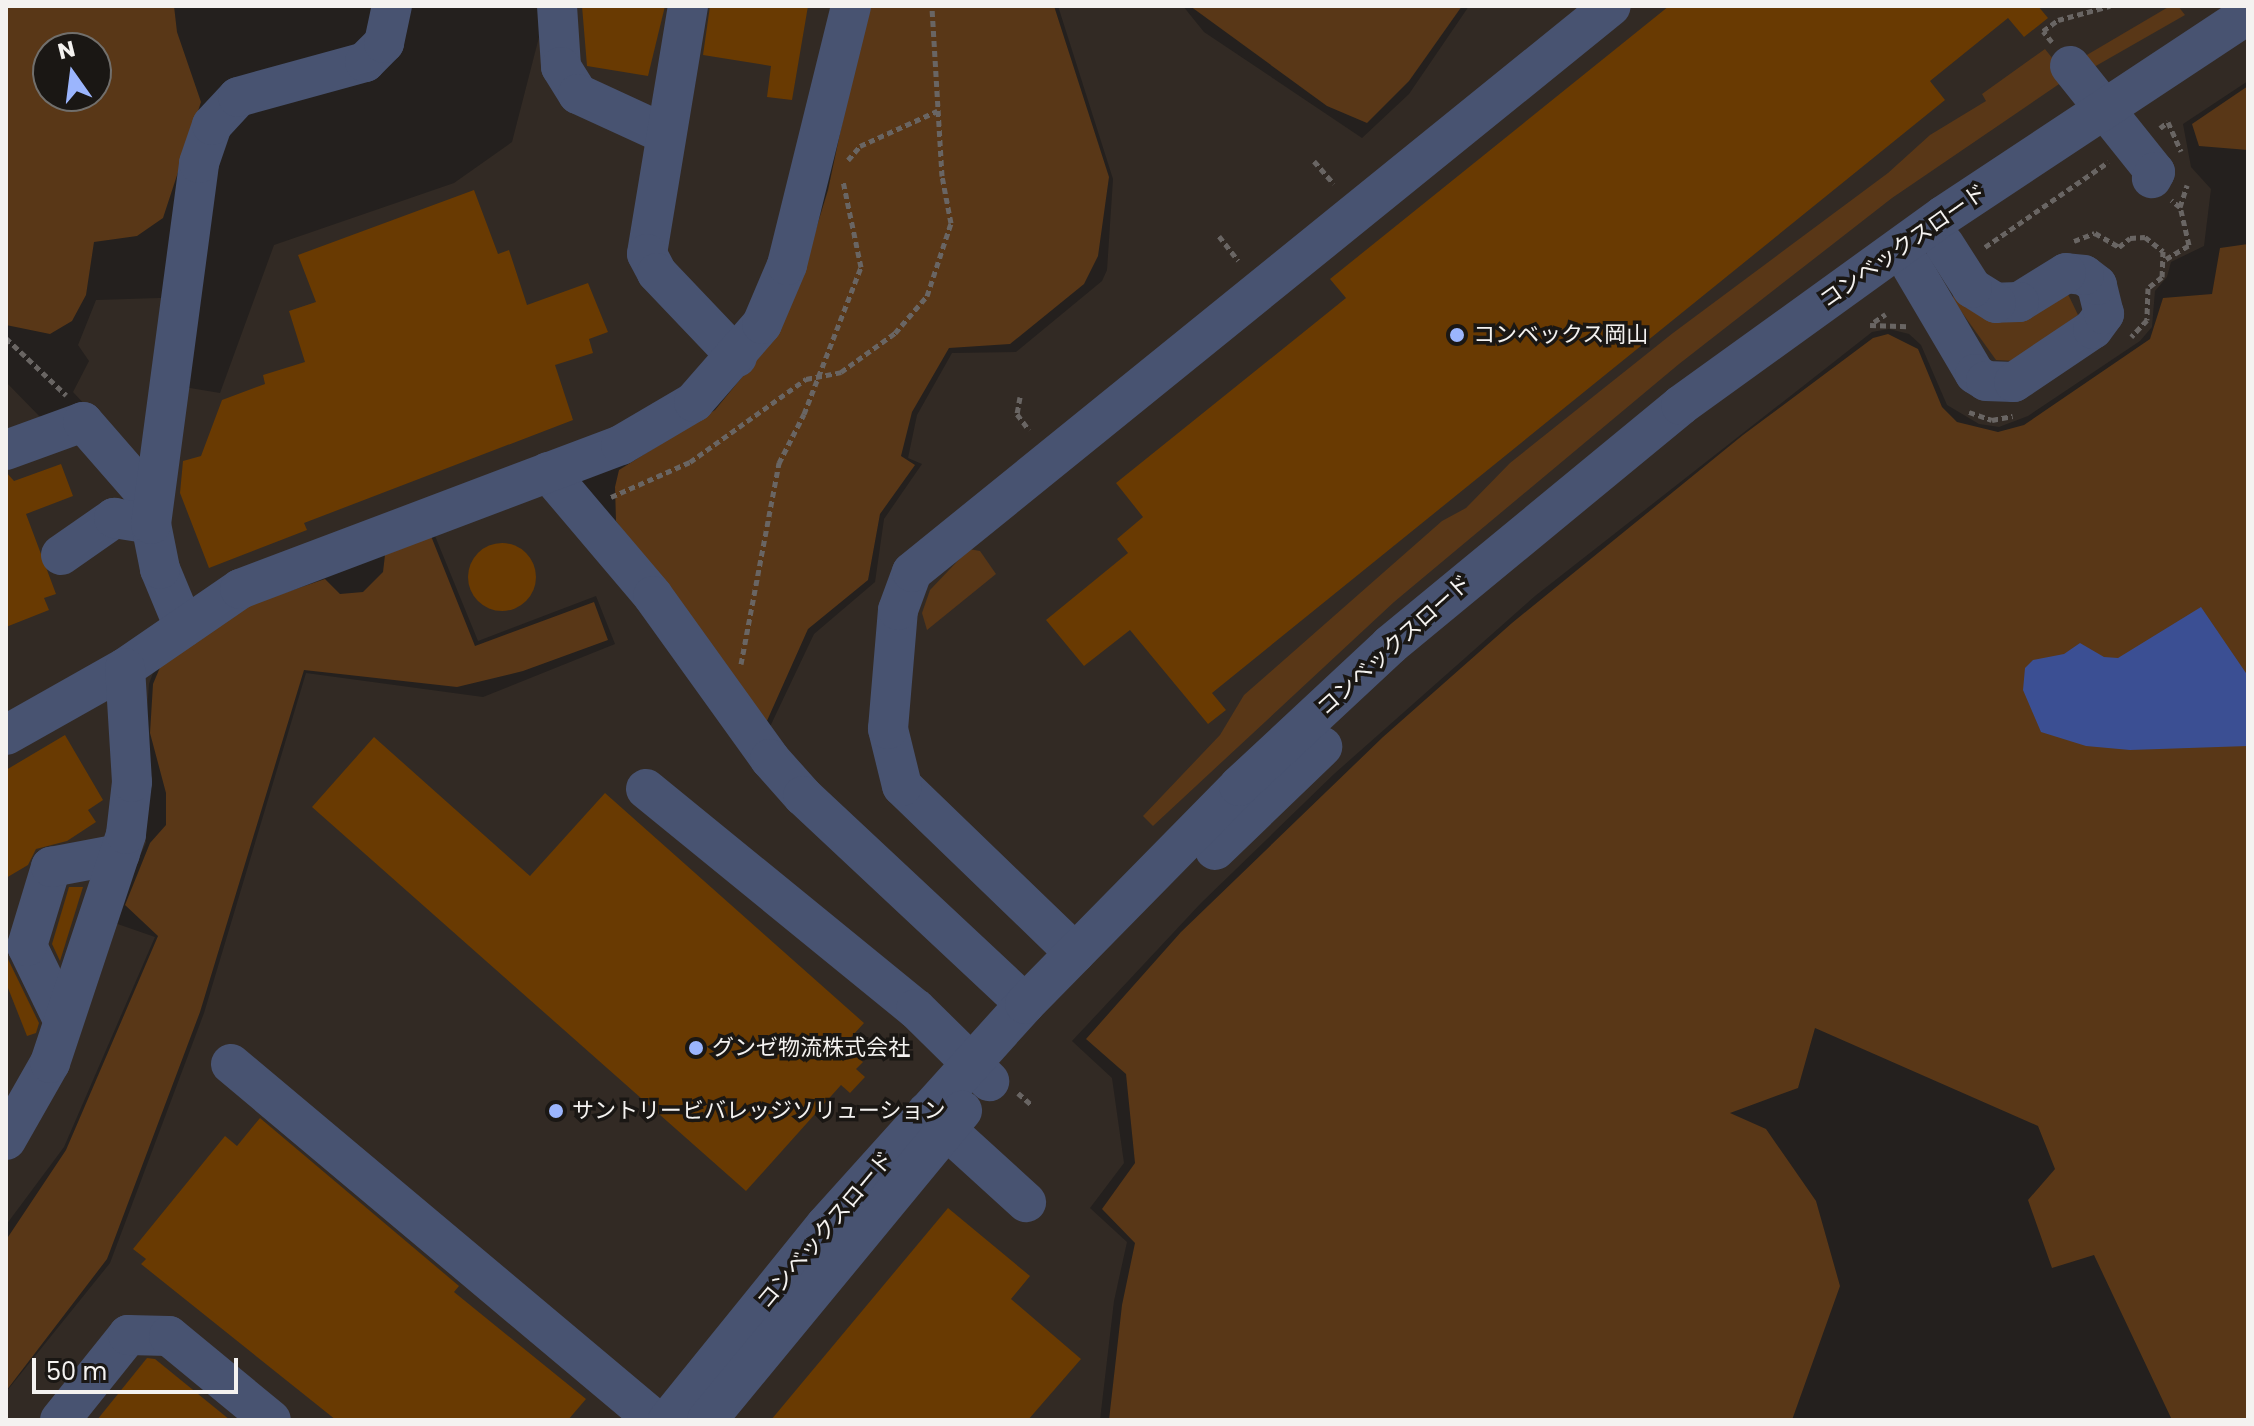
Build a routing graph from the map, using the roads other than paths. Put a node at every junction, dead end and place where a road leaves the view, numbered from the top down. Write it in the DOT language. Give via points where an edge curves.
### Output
graph roads {
  1 [pos="392,6"];
  2 [pos="557,6"];
  3 [pos="688,6"];
  4 [pos="851,6"];
  5 [pos="1611,6"];
  6 [pos="2248,14"];
  7 [pos="2248,46"];
  8 [pos="2060,53"];
  9 [pos="665,134"];
  10 [pos="2165,183"];
  11 [pos="1944,244"];
  12 [pos="1912,267"];
  13 [pos="737,357"];
  14 [pos="6,450"];
  15 [pos="548,472"];
  16 [pos="151,512"];
  17 [pos="61,555"];
  18 [pos="184,627"];
  19 [pos="125,668"];
  20 [pos="6,735"];
  21 [pos="646,789"];
  22 [pos="120,854"];
  23 [pos="1075,953"];
  24 [pos="1025,1004"];
  25 [pos="63,1020"];
  26 [pos="231,1064"];
  27 [pos="993,1079"];
  28 [pos="937,1121"];
  29 [pos="6,1140"];
  30 [pos="1026,1202"];
  31 [pos="60,1420"];
  32 [pos="271,1420"];
  33 [pos="655,1420"];
  34 [pos="668,1420"];
  35 [pos="707,1420"];
  1 -- 16 [label="street" via="384,43 365,62 238,97 212,125 199,163"];
  2 -- 9 [label="street" via="561,67 578,94"];
  3 -- 9 [label="street"];
  4 -- 13 [label="street" via="787,265 762,324"];
  5 -- 23 [label="street" via="912,572 898,610 888,729 902,786 917,807"];
  6 -- 23 [label="street, コンベックスロード" via="1943,216 1681,405 1390,645 1239,786"];
  7 -- 11 [label="street, コンベックスロード"];
  8 -- 10 [label="street"];
  9 -- 13 [label="street" via="647,254 657,273"];
  11 -- 12 [label="street, コンベックスロード"];
  11 -- 12 [label="street" via="1972,288 1996,303 2019,302 2066,273 2084,275 2097,285 2104,314 2093,329 2014,382 1986,381 1975,374"];
  12 -- 27 [label="street, コンベックスロード" via="1692,430 1408,665 1234,831"];
  13 -- 15 [label="street" via="694,402 666,421"];
  14 -- 16 [label="street" via="83,422"];
  15 -- 18 [label="street" via="240,589"];
  15 -- 24 [label="street" via="653,596 803,796"];
  16 -- 17 [label="street" via="114,518"];
  16 -- 18 [label="street" via="160,569"];
  18 -- 19 [label="street"];
  19 -- 20 [label="street"];
  19 -- 22 [label="street" via="132,782"];
  21 -- 27 [label="street" via="916,1009"];
  22 -- 25 [label="street"];
  22 -- 25 [label="street" via="51,867 27,946"];
  23 -- 24 [label="street, コンベックスロード"];
  24 -- 27 [label="street, コンベックスロード"];
  25 -- 29 [label="street" via="50,1063"];
  26 -- 33 [label="street"];
  27 -- 28 [label="street, コンベックスロード"];
  28 -- 30 [label="street"];
  28 -- 34 [label="street, コンベックスロード" via="826,1225"];
  28 -- 35 [label="street, コンベックスロード"];
  31 -- 32 [label="street" via="128,1335 169,1336"];
}
